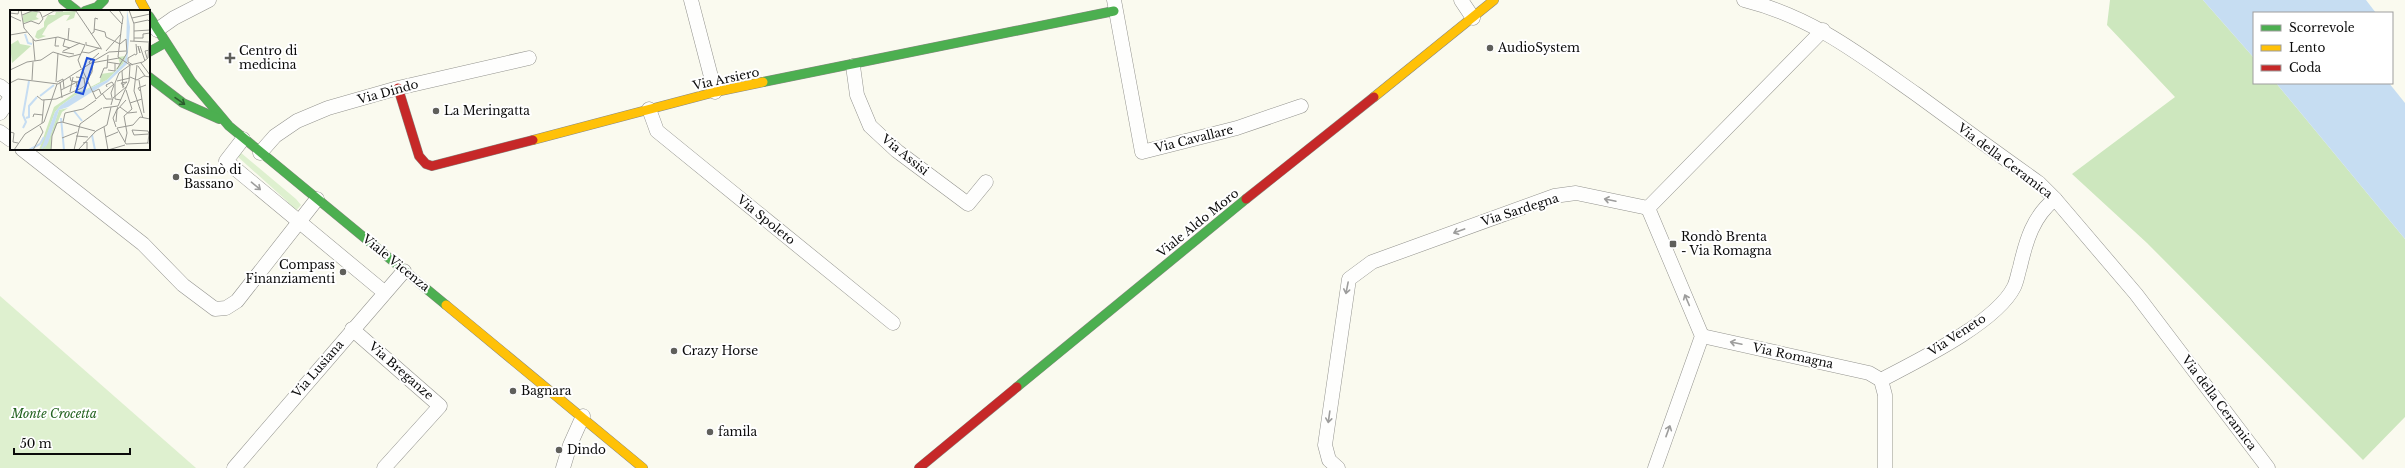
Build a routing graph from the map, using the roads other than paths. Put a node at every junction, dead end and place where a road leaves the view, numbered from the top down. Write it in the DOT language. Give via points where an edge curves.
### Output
graph roads {
  1 [pos="63,0"];
  2 [pos="104,0"];
  3 [pos="140,0"];
  4 [pos="209,0"];
  5 [pos="691,0"];
  6 [pos="1461,0"];
  7 [pos="1494,0"];
  8 [pos="1744,0"];
  9 [pos="1114,6"];
  10 [pos="76,10"];
  11 [pos="87,10"];
  12 [pos="145,10"];
  13 [pos="1473,18"];
  14 [pos="150,20"];
  15 [pos="153,30"];
  16 [pos="1823,30"];
  17 [pos="165,43"];
  18 [pos="150,51"];
  19 [pos="529,58"];
  20 [pos="853,66"];
  21 [pos="150,78"];
  22 [pos="0,86"];
  23 [pos="398,88"];
  24 [pos="715,92"];
  25 [pos="10,95"];
  26 [pos="10,98"];
  27 [pos="1301,106"];
  28 [pos="649,109"];
  29 [pos="0,113"];
  30 [pos="223,121"];
  31 [pos="0,132"];
  32 [pos="10,139"];
  33 [pos="243,139"];
  34 [pos="23,150"];
  35 [pos="260,153"];
  36 [pos="986,182"];
  37 [pos="2055,198"];
  38 [pos="317,199"];
  39 [pos="1648,208"];
  40 [pos="297,221"];
  41 [pos="404,271"];
  42 [pos="384,292"];
  43 [pos="894,323"];
  44 [pos="352,329"];
  45 [pos="1702,336"];
  46 [pos="1881,380"];
  47 [pos="583,416"];
  48 [pos="234,468"];
  49 [pos="384,468"];
  50 [pos="563,468"];
  51 [pos="643,468"];
  52 [pos="919,468"];
  53 [pos="1338,468"];
  54 [pos="1655,468"];
  55 [pos="1885,468"];
  56 [pos="2268,468"];
  1 -- 10 [label="main road"];
  2 -- 11 [label="main road" via="97,7"];
  3 -- 12 [label="main road"];
  4 -- 15 [label="street"];
  5 -- 24 [label="street"];
  6 -- 13 [label="street"];
  7 -- 13 [label="main road, Viale Aldo Moro"];
  8 -- 16 [label="street, Via della Ceramica" via="1780,10"];
  9 -- 20 [label="main road, Via Arsiero"];
  9 -- 27 [label="street, Via Cavallare" via="1142,152 1237,128"];
  13 -- 52 [label="main road, Viale Aldo Moro" via="1229,212"];
  14 -- 15 [label="main road, Viale Vicenza"];
  15 -- 17 [label="main road, Viale Vicenza"];
  16 -- 37 [label="street, Via della Ceramica"];
  16 -- 39 [label="street"];
  17 -- 18 [label="main road"];
  17 -- 30 [label="main road, Viale Vicenza"];
  19 -- 23 [label="street, Via Dindo"];
  20 -- 24 [label="main road, Via Arsiero"];
  20 -- 36 [label="street, Via Assisi" via="857,95 870,126 897,151 968,204"];
  21 -- 30 [label="main road, one-way" via="183,103"];
  22 -- 25 [label="street"];
  23 -- 28 [label="main road, Via Arsiero" via="420,156 426,164 432,166"];
  23 -- 35 [label="street, Via Dindo" via="328,108 297,122 275,136"];
  24 -- 28 [label="main road, Via Arsiero"];
  26 -- 29 [label="street"];
  28 -- 43 [label="street, Via Spoleto" via="657,132"];
  30 -- 33 [label="main road, Viale Vicenza"];
  31 -- 32 [label="street"];
  33 -- 35 [label="main road, Viale Vicenza"];
  33 -- 40 [label="street, one-way" via="226,161"];
  34 -- 40 [label="street" via="143,244 183,285 215,309 226,308 237,300"];
  35 -- 38 [label="main road, Viale Vicenza"];
  37 -- 46 [label="street, Via Veneto" via="2045,207 2031,229 2014,287 2001,306 1949,343"];
  37 -- 56 [label="street, Via della Ceramica" via="2136,294"];
  38 -- 40 [label="street"];
  38 -- 41 [label="main road, Viale Vicenza"];
  45 -- 39 [label="street, one-way"];
  39 -- 53 [label="street, Via Sardegna, one-way" via="1576,193 1554,196 1372,262 1349,279 1325,445 1329,460"];
  40 -- 42 [label="street"];
  41 -- 42 [label="street, Via Lusiana"];
  41 -- 47 [label="main road, Viale Vicenza"];
  42 -- 44 [label="street, Via Lusiana"];
  44 -- 48 [label="street, Via Lusiana"];
  44 -- 49 [label="street, Via Breganze" via="440,406"];
  46 -- 45 [label="street, Via Romagna, one-way" via="1869,373"];
  54 -- 45 [label="street, one-way"];
  46 -- 55 [label="street" via="1886,396"];
  47 -- 50 [label="street"];
  47 -- 51 [label="main road, Viale Vicenza"];
}
